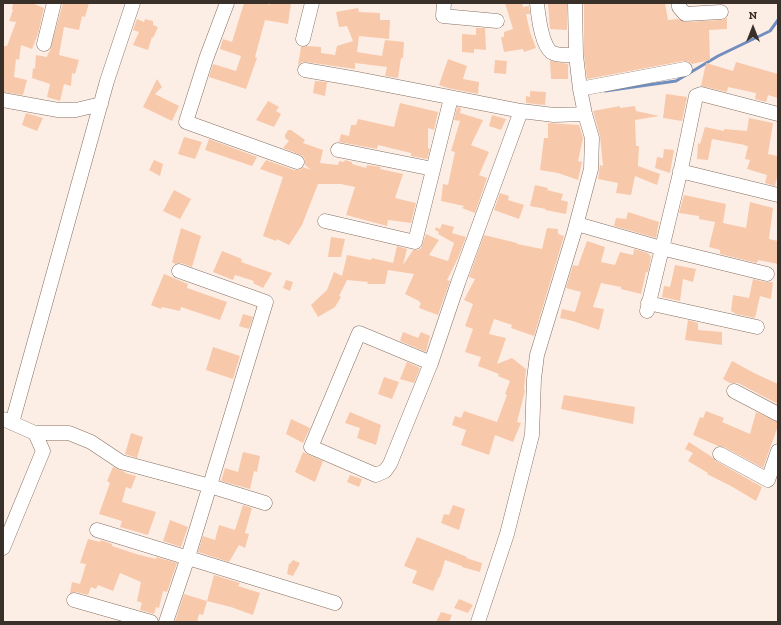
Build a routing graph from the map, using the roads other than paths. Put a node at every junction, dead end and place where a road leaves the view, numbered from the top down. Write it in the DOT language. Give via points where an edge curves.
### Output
graph roads {
  1 [pos="54,3"];
  2 [pos="133,3"];
  3 [pos="227,3"];
  4 [pos="312,3"];
  5 [pos="444,3"];
  6 [pos="536,3"];
  7 [pos="575,3"];
  8 [pos="679,3"];
  9 [pos="721,12"];
  10 [pos="497,21"];
  11 [pos="303,39"];
  12 [pos="44,44"];
  13 [pos="576,55"];
  14 [pos="305,70"];
  15 [pos="685,70"];
  16 [pos="580,89"];
  17 [pos="450,98"];
  18 [pos="3,100"];
  19 [pos="101,104"];
  20 [pos="521,111"];
  21 [pos="585,114"];
  22 [pos="778,114"];
  23 [pos="338,150"];
  24 [pos="297,162"];
  25 [pos="433,169"];
  26 [pos="680,171"];
  27 [pos="778,195"];
  28 [pos="325,221"];
  29 [pos="577,224"];
  30 [pos="661,248"];
  31 [pos="179,272"];
  32 [pos="767,274"];
  33 [pos="757,327"];
  34 [pos="431,363"];
  35 [pos="734,391"];
  36 [pos="778,414"];
  37 [pos="7,421"];
  38 [pos="35,433"];
  39 [pos="778,451"];
  40 [pos="720,454"];
  41 [pos="210,486"];
  42 [pos="265,503"];
  43 [pos="97,530"];
  44 [pos="3,548"];
  45 [pos="188,557"];
  46 [pos="74,600"];
  47 [pos="335,603"];
  48 [pos="151,622"];
  49 [pos="166,622"];
  50 [pos="478,622"];
  1 -- 12 [label="street"];
  2 -- 19 [label="street"];
  3 -- 24 [label="street" via="186,122"];
  4 -- 11 [label="street"];
  5 -- 10 [label="street" via="443,16"];
  6 -- 13 [label="street" via="546,46 552,53"];
  7 -- 13 [label="street"];
  8 -- 9 [label="street" via="685,14"];
  13 -- 16 [label="street"];
  14 -- 17 [label="street" via="357,78"];
  15 -- 16 [label="street"];
  16 -- 21 [label="street"];
  17 -- 20 [label="street"];
  17 -- 25 [label="street"];
  18 -- 19 [label="street" via="58,110 76,110"];
  19 -- 37 [label="street"];
  20 -- 21 [label="street" via="554,115"];
  20 -- 34 [label="street"];
  21 -- 29 [label="street" via="592,138 591,169"];
  22 -- 26 [label="street" via="701,94 696,96"];
  23 -- 25 [label="street"];
  25 -- 28 [label="street" via="415,242"];
  26 -- 27 [label="street"];
  26 -- 30 [label="street"];
  29 -- 30 [label="street"];
  29 -- 50 [label="street" via="537,355 532,435 507,534"];
  30 -- 32 [label="street"];
  30 -- 33 [label="street" via="648,307"];
  31 -- 41 [label="street" via="266,302"];
  34 -- 34 [label="street" via="359,333 311,447 376,475 385,471"];
  35 -- 36 [label="street"];
  37 -- 38 [label="street"];
  38 -- 41 [label="street" via="69,433 91,442 121,462"];
  38 -- 44 [label="street" via="43,451"];
  39 -- 40 [label="street" via="768,480"];
  41 -- 42 [label="street"];
  41 -- 45 [label="street"];
  43 -- 45 [label="street"];
  45 -- 47 [label="street"];
  45 -- 49 [label="street"];
  46 -- 48 [label="street"];
}
